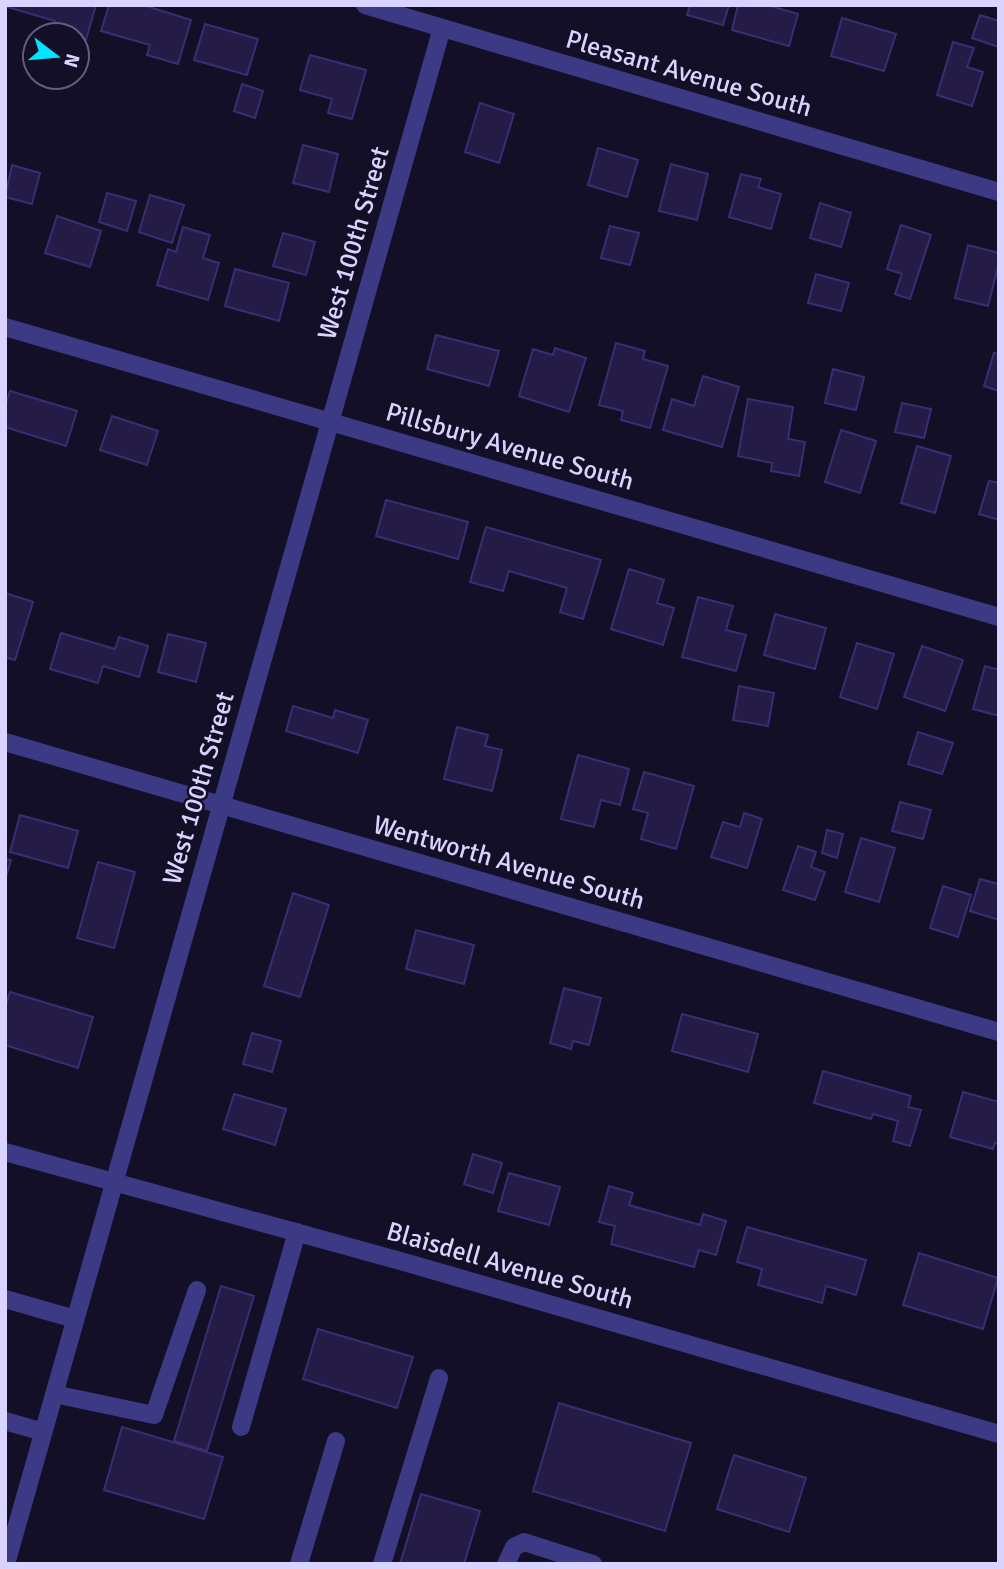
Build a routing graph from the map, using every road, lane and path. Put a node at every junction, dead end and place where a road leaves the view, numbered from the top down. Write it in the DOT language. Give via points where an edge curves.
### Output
graph roads {
  1 [pos="365,5"];
  2 [pos="442,28"];
  3 [pos="999,192"];
  4 [pos="5,327"];
  5 [pos="330,420"];
  6 [pos="999,617"];
  7 [pos="5,742"];
  8 [pos="221,805"];
  9 [pos="999,1032"];
  10 [pos="5,1152"];
  11 [pos="114,1181"];
  12 [pos="297,1232"];
  13 [pos="197,1290"];
  14 [pos="5,1299"];
  15 [pos="75,1319"];
  16 [pos="439,1378"];
  17 [pos="54,1394"];
  18 [pos="5,1421"];
  19 [pos="241,1427"];
  20 [pos="43,1432"];
  21 [pos="999,1434"];
  22 [pos="336,1441"];
  23 [pos="6,1564"];
  24 [pos="299,1564"];
  25 [pos="382,1564"];
  26 [pos="506,1564"];
  27 [pos="593,1564"];
  1 -- 2 [label="street, Pleasant Avenue South"];
  2 -- 3 [label="street, Pleasant Avenue South"];
  2 -- 5 [label="street, West 100th Street"];
  4 -- 5 [label="street, Pillsbury Avenue South"];
  5 -- 6 [label="street, Pillsbury Avenue South"];
  5 -- 8 [label="street, West 100th Street"];
  7 -- 8 [label="street, Wentworth Avenue South"];
  8 -- 9 [label="street, Wentworth Avenue South"];
  8 -- 11 [label="street, West 100th Street"];
  10 -- 11 [label="street, Blaisdell Avenue South"];
  11 -- 12 [label="street, Blaisdell Avenue South"];
  11 -- 15 [label="street, West 100th Street"];
  12 -- 19 [label="street"];
  12 -- 21 [label="street, Blaisdell Avenue South"];
  13 -- 17 [label="street" via="154,1415"];
  14 -- 15 [label="street"];
  15 -- 17 [label="street, West 100th Street"];
  16 -- 25 [label="street"];
  17 -- 20 [label="street, West 100th Street"];
  18 -- 20 [label="street"];
  20 -- 23 [label="street, West 100th Street"];
  22 -- 24 [label="street"];
  26 -- 27 [label="street" via="514,1547 524,1542"];
}
